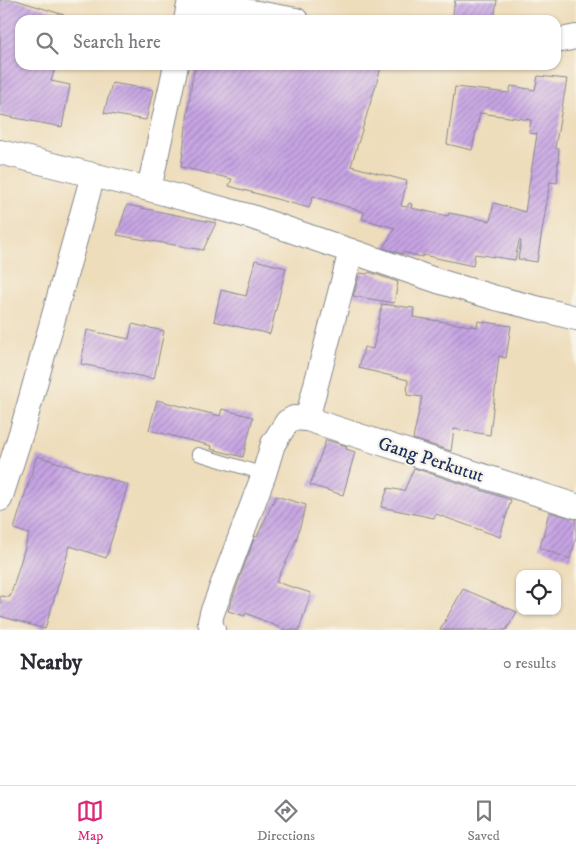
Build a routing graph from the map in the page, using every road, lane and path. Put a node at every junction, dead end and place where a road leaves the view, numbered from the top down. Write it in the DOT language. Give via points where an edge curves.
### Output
graph roads {
  1 [pos="190,0"];
  2 [pos="187,15"];
  3 [pos="270,15"];
  4 [pos="576,37"];
  5 [pos="561,40"];
  6 [pos="175,70"];
  7 [pos="0,152"];
  8 [pos="93,175"];
  9 [pos="149,189"];
  10 [pos="350,251"];
  11 [pos="576,318"];
  12 [pos="297,420"];
  13 [pos="198,454"];
  14 [pos="264,474"];
  15 [pos="0,499"];
  16 [pos="576,506"];
  17 [pos="212,630"];
  1 -- 2 [label="street"];
  1 -- 3 [label="street"];
  4 -- 5 [label="street"];
  6 -- 9 [label="street"];
  7 -- 8 [label="street"];
  8 -- 9 [label="street"];
  8 -- 15 [label="street" via="24,427"];
  9 -- 10 [label="street" via="252,217"];
  10 -- 11 [label="street" via="465,290"];
  10 -- 12 [label="street"];
  12 -- 14 [label="street" via="273,444"];
  12 -- 16 [label="street, Gang Perkutut"];
  13 -- 14 [label="lane"];
  14 -- 17 [label="street" via="212,613"];
}
